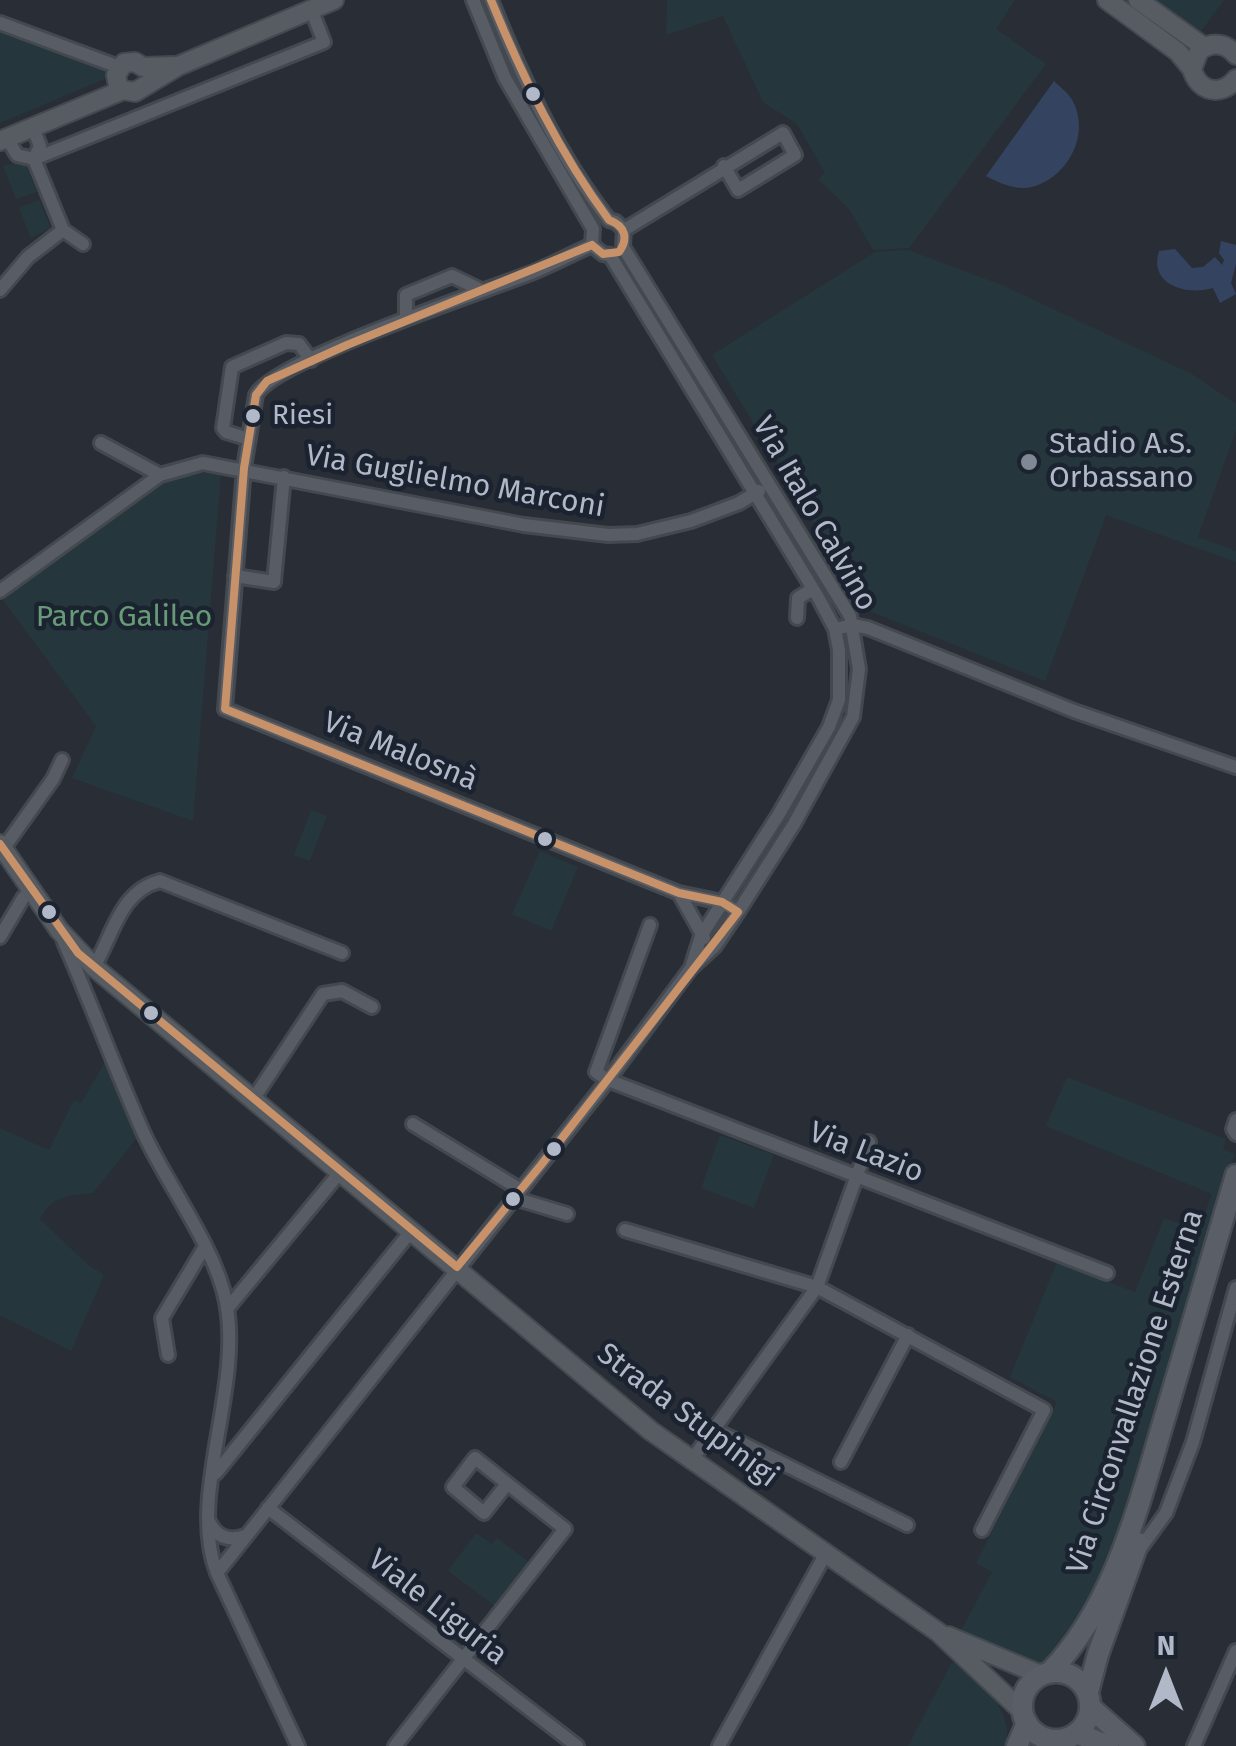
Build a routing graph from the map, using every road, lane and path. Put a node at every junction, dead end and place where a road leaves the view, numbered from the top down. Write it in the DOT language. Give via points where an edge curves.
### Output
graph roads {
  1 [pos="334,0"];
  2 [pos="474,0"];
  3 [pos="491,0"];
  4 [pos="1107,0"];
  5 [pos="1138,0"];
  6 [pos="311,10"];
  7 [pos="0,23"];
  8 [pos="1204,47"];
  9 [pos="1236,56"];
  10 [pos="120,67"];
  11 [pos="1192,69"];
  12 [pos="144,76"];
  13 [pos="1236,79"];
  14 [pos="123,90"];
  15 [pos="1227,94"];
  16 [pos="32,128"];
  17 [pos="4,140"];
  18 [pos="34,159"];
  19 [pos="724,166"];
  20 [pos="609,220"];
  21 [pos="62,230"];
  22 [pos="593,230"];
  23 [pos="624,230"];
  24 [pos="83,244"];
  25 [pos="592,244"];
  26 [pos="624,247"];
  27 [pos="610,255"];
  28 [pos="0,290"];
  29 [pos="480,290"];
  30 [pos="406,319"];
  31 [pos="312,360"];
  32 [pos="248,439"];
  33 [pos="101,443"];
  34 [pos="244,468"];
  35 [pos="160,475"];
  36 [pos="284,477"];
  37 [pos="770,485"];
  38 [pos="756,494"];
  39 [pos="236,576"];
  40 [pos="813,588"];
  41 [pos="0,590"];
  42 [pos="797,618"];
  43 [pos="853,625"];
  44 [pos="835,629"];
  45 [pos="62,760"];
  46 [pos="1236,767"];
  47 [pos="2,846"];
  48 [pos="33,890"];
  49 [pos="679,893"];
  50 [pos="722,902"];
  51 [pos="738,912"];
  52 [pos="650,925"];
  53 [pos="59,930"];
  54 [pos="701,936"];
  55 [pos="0,937"];
  56 [pos="715,946"];
  57 [pos="342,952"];
  58 [pos="94,967"];
  59 [pos="692,968"];
  60 [pos="372,1007"];
  61 [pos="608,1080"];
  62 [pos="254,1098"];
  63 [pos="1236,1120"];
  64 [pos="413,1124"];
  65 [pos="1236,1134"];
  66 [pos="869,1142"];
  67 [pos="341,1171"];
  68 [pos="857,1176"];
  69 [pos="1236,1176"];
  70 [pos="517,1194"];
  71 [pos="567,1214"];
  72 [pos="1236,1221"];
  73 [pos="412,1230"];
  74 [pos="625,1230"];
  75 [pos="204,1248"];
  76 [pos="456,1267"];
  77 [pos="1106,1274"];
  78 [pos="817,1287"];
  79 [pos="1236,1288"];
  80 [pos="227,1309"];
  81 [pos="908,1335"];
  82 [pos="1229,1338"];
  83 [pos="168,1355"];
  84 [pos="715,1430"];
  85 [pos="691,1462"];
  86 [pos="841,1462"];
  87 [pos="214,1476"];
  88 [pos="507,1484"];
  89 [pos="268,1508"];
  90 [pos="208,1518"];
  91 [pos="907,1525"];
  92 [pos="982,1530"];
  93 [pos="246,1536"];
  94 [pos="825,1555"];
  95 [pos="1132,1560"];
  96 [pos="217,1573"];
  97 [pos="938,1632"];
  98 [pos="1236,1651"];
  99 [pos="462,1658"];
  100 [pos="1046,1673"];
  101 [pos="1089,1700"];
  102 [pos="1024,1716"];
  103 [pos="1063,1739"];
  104 [pos="298,1746"];
  105 [pos="396,1746"];
  106 [pos="577,1746"];
  107 [pos="719,1746"];
  108 [pos="1017,1746"];
  109 [pos="1108,1746"];
  110 [pos="1134,1746"];
  111 [pos="1194,1746"];
  1 -- 6 [label="street"];
  2 -- 22 [label="street" via="505,78"];
  3 -- 20 [label="street" via="518,69"];
  4 -- 11 [label="street"];
  5 -- 8 [label="street"];
  6 -- 12 [label="street"];
  6 -- 18 [label="street" via="324,42"];
  7 -- 10 [label="street"];
  8 -- 9 [label="street" via="1218,44"];
  8 -- 11 [label="street"];
  10 -- 12 [label="street" via="131,62"];
  10 -- 14 [label="street" via="116,78"];
  11 -- 15 [label="street" via="1200,85"];
  12 -- 14 [label="street" via="135,92"];
  13 -- 15 [label="street"];
  14 -- 16 [label="street"];
  16 -- 17 [label="street"];
  16 -- 18 [label="street" via="40,146"];
  17 -- 18 [label="street" via="14,153"];
  18 -- 21 [label="street"];
  19 -- 19 [label="street" via="738,190 795,155 783,133"];
  19 -- 23 [label="street"];
  20 -- 22 [label="street"];
  20 -- 23 [label="street"];
  21 -- 24 [label="street"];
  21 -- 28 [label="street"];
  22 -- 25 [label="street"];
  23 -- 26 [label="street"];
  25 -- 27 [label="street, Via Italo Calvino"];
  25 -- 29 [label="street"];
  26 -- 27 [label="street"];
  26 -- 37 [label="street, Via Italo Calvino"];
  27 -- 38 [label="street, Via Italo Calvino"];
  29 -- 30 [label="street"];
  29 -- 30 [label="street" via="452,276 406,295"];
  30 -- 31 [label="street"];
  31 -- 32 [label="street, Via Malosnà" via="260,386"];
  31 -- 32 [label="street" via="298,344 286,343 232,367 223,428"];
  32 -- 34 [label="street, Via Malosnà"];
  33 -- 35 [label="street"];
  34 -- 35 [label="street, Via Guglielmo Marconi" via="203,463"];
  34 -- 36 [label="street, Via Guglielmo Marconi"];
  34 -- 39 [label="street, Via Malosnà"];
  35 -- 41 [label="street"];
  36 -- 38 [label="street, Via Guglielmo Marconi" via="608,536 680,524"];
  36 -- 39 [label="street" via="274,582"];
  37 -- 38 [label="street, Via Guglielmo Marconi"];
  37 -- 43 [label="street, Via Italo Calvino"];
  38 -- 40 [label="street, Via Italo Calvino"];
  39 -- 49 [label="street, Via Malosnà" via="225,709"];
  40 -- 42 [label="street, Via Italo Calvino" via="798,598"];
  40 -- 44 [label="street, Via Italo Calvino"];
  43 -- 44 [label="street"];
  43 -- 46 [label="street"];
  43 -- 51 [label="street, Via Italo Calvino" via="860,669 853,718"];
  44 -- 50 [label="street, Via Italo Calvino" via="840,700 829,728"];
  45 -- 47 [label="street"];
  47 -- 48 [label="street, Strada Stupinigi"];
  48 -- 53 [label="street, Strada Stupinigi"];
  48 -- 55 [label="street"];
  49 -- 50 [label="street, Via Malosnà"];
  49 -- 54 [label="street"];
  50 -- 51 [label="street, Via Malosnà"];
  50 -- 54 [label="street, Via Italo Calvino"];
  51 -- 56 [label="street, Via Italo Calvino"];
  52 -- 61 [label="street" via="596,1072"];
  53 -- 58 [label="street, Strada Stupinigi"];
  53 -- 75 [label="street" via="143,1132"];
  54 -- 56 [label="street"];
  54 -- 59 [label="street, Via Italo Calvino"];
  56 -- 59 [label="street, Via Italo Calvino"];
  57 -- 58 [label="street" via="160,881 126,902"];
  58 -- 62 [label="street, Strada Stupinigi"];
  59 -- 61 [label="street, Via Italo Calvino"];
  60 -- 62 [label="street" via="342,991 323,994"];
  61 -- 68 [label="street, Via Lazio"];
  61 -- 70 [label="street, Via Italo Calvino"];
  62 -- 67 [label="street, Strada Stupinigi"];
  63 -- 65 [label="street"];
  64 -- 70 [label="street"];
  66 -- 68 [label="street"];
  67 -- 73 [label="street, Strada Stupinigi"];
  67 -- 80 [label="street"];
  68 -- 77 [label="street, Via Lazio"];
  68 -- 78 [label="street"];
  69 -- 100 [label="main road, Via Circonvallazione Esterna" via="1140,1500 1104,1593 1074,1648"];
  70 -- 71 [label="street"];
  70 -- 76 [label="street, Via Italo Calvino"];
  72 -- 95 [label="main road, Via Circonvallazione Esterna"];
  73 -- 76 [label="street, Strada Stupinigi"];
  73 -- 87 [label="street"];
  74 -- 78 [label="street"];
  75 -- 80 [label="street"];
  75 -- 83 [label="street" via="162,1318"];
  76 -- 85 [label="street, Strada Stupinigi"];
  76 -- 89 [label="street, Via Italo Calvino"];
  78 -- 81 [label="street"];
  78 -- 84 [label="street"];
  79 -- 82 [label="street, Via Circonvallazione Esterna"];
  80 -- 87 [label="street" via="230,1364"];
  81 -- 86 [label="street"];
  81 -- 92 [label="street" via="1044,1410"];
  82 -- 95 [label="street, Via Circonvallazione Esterna" via="1166,1512"];
  84 -- 85 [label="street"];
  84 -- 91 [label="street"];
  85 -- 94 [label="street, Strada Stupinigi"];
  87 -- 90 [label="street"];
  88 -- 99 [label="street" via="565,1529"];
  89 -- 93 [label="street, Via Italo Calvino"];
  89 -- 99 [label="street, Viale Liguria"];
  90 -- 93 [label="street" via="222,1537"];
  90 -- 96 [label="street"];
  93 -- 96 [label="street, Via Italo Calvino"];
  94 -- 97 [label="street, Strada Stupinigi"];
  94 -- 107 [label="street"];
  95 -- 101 [label="main road, Via Circonvallazione Esterna"];
  96 -- 104 [label="street"];
  97 -- 100 [label="street, Strada Stupinigi"];
  97 -- 102 [label="street, Strada Stupinigi"];
  98 -- 111 [label="street"];
  99 -- 105 [label="street"];
  99 -- 106 [label="street, Viale Liguria"];
  100 -- 101 [label="main road" via="1073,1676"];
  100 -- 102 [label="main road, Via Circonvallazione Esterna" via="1026,1690"];
  101 -- 103 [label="main road, Via Circonvallazione Esterna" via="1084,1726"];
  101 -- 110 [label="main road"];
  102 -- 103 [label="main road" via="1040,1736"];
  102 -- 108 [label="main road, Via Circonvallazione Esterna"];
  103 -- 109 [label="main road"];
}
